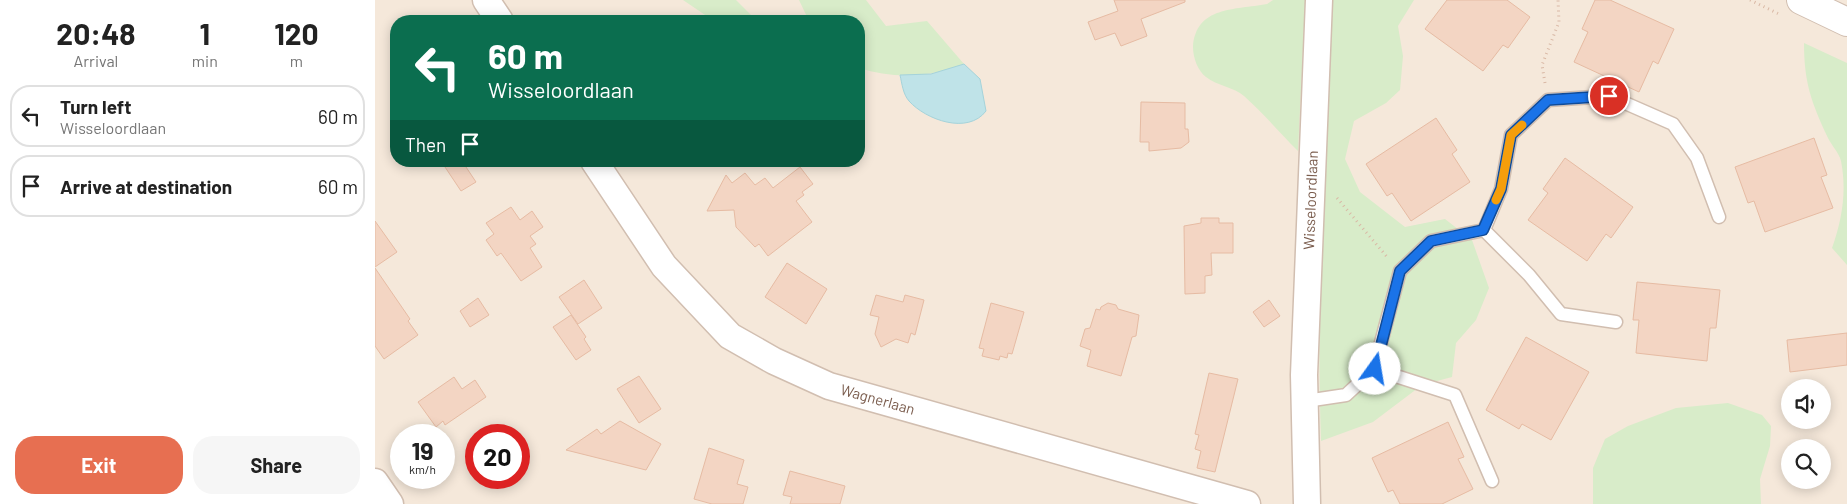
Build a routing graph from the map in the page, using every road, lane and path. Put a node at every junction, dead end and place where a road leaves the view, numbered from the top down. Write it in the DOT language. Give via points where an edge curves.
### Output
graph roads {
  1 [pos="486,0"];
  2 [pos="1319,0"];
  3 [pos="1558,0"];
  4 [pos="1801,0"];
  5 [pos="496,15"];
  6 [pos="1847,22"];
  7 [pos="1548,100"];
  8 [pos="598,167"];
  9 [pos="1312,168"];
  10 [pos="1719,217"];
  11 [pos="1483,230"];
  12 [pos="1400,271"];
  13 [pos="1616,322"];
  14 [pos="1375,369"];
  15 [pos="1306,401"];
  16 [pos="1492,481"];
  17 [pos="375,482"];
  18 [pos="390,504"];
  19 [pos="1247,504"];
  20 [pos="1307,504"];
  1 -- 5 [label="street"];
  2 -- 9 [label="street, Wisseloordlaan"];
  3 -- 7 [label="path" via="1559,22 1542,65"];
  4 -- 6 [label="street"];
  7 -- 10 [label="lane" via="1609,96 1673,124 1697,158"];
  7 -- 11 [label="lane" via="1511,135 1501,189"];
  8 -- 19 [label="street, Wagnerlaan" via="664,266 730,336 774,361 829,386"];
  9 -- 12 [label="path"];
  9 -- 15 [label="street, Wisseloordlaan" via="1304,375"];
  11 -- 12 [label="lane" via="1431,241"];
  11 -- 13 [label="lane" via="1529,275 1561,314"];
  12 -- 14 [label="lane"];
  14 -- 15 [label="lane" via="1346,395"];
  14 -- 16 [label="lane" via="1455,395"];
  15 -- 20 [label="street, Wisseloordlaan"];
  17 -- 18 [label="street"];
}
